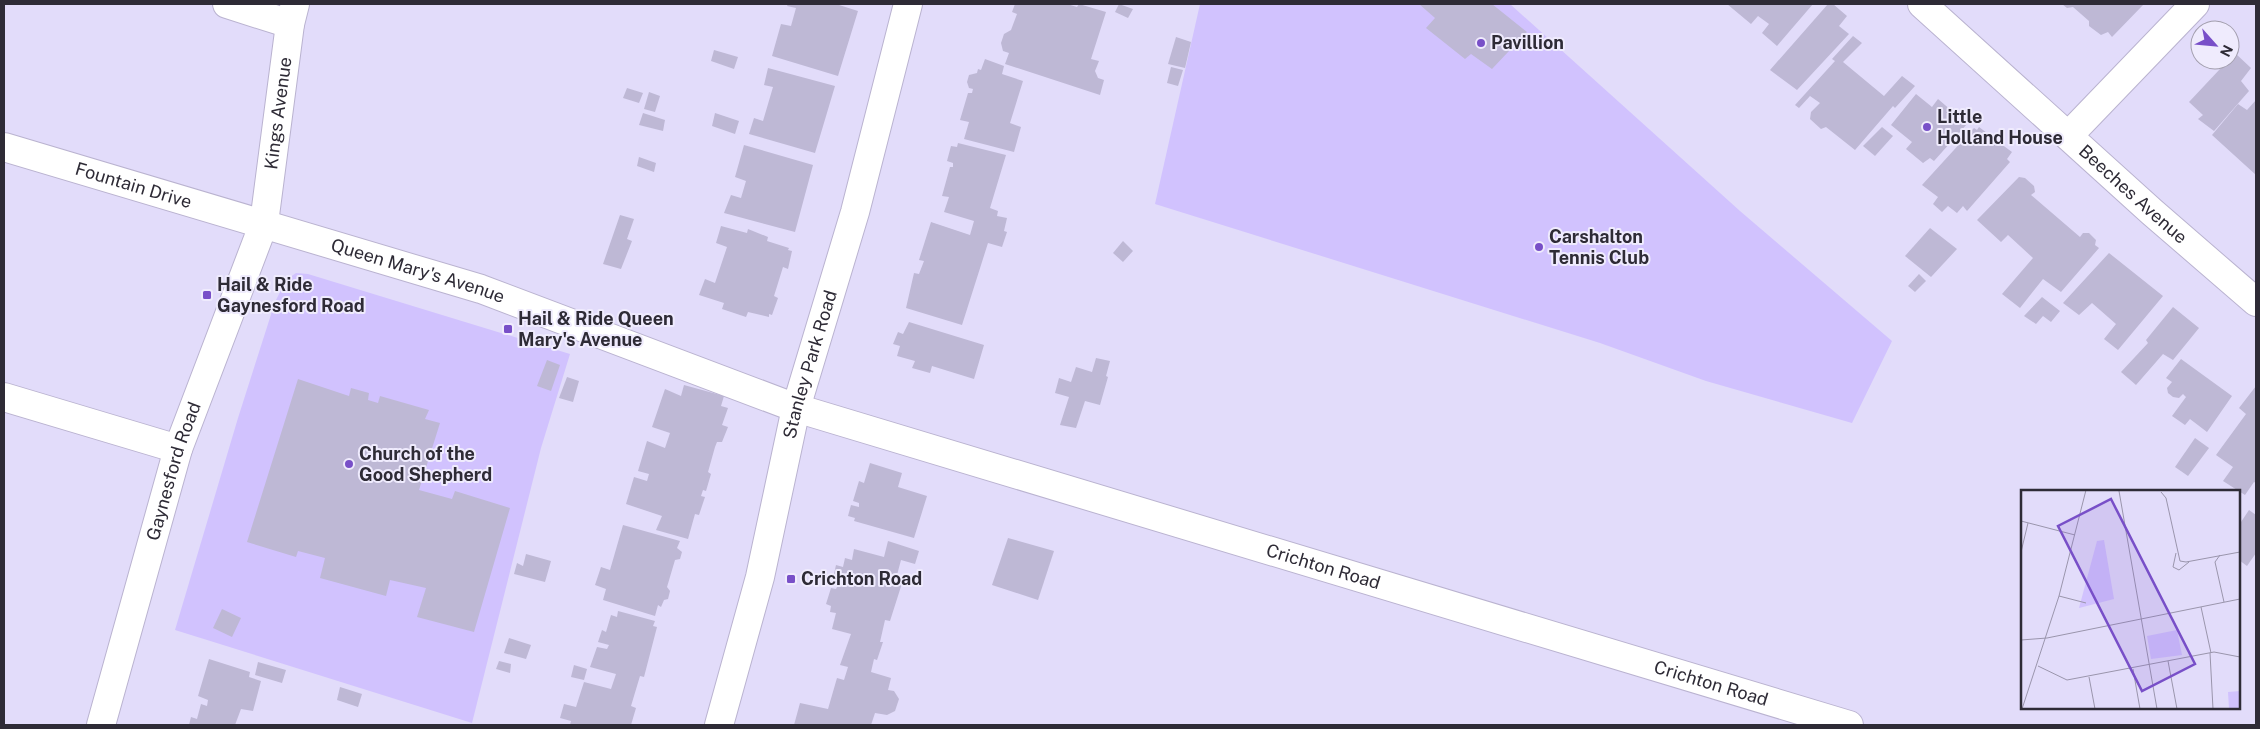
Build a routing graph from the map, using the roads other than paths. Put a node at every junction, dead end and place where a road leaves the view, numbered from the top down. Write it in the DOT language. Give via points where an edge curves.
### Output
graph roads {
  1 [pos="228,4"];
  2 [pos="908,4"];
  3 [pos="1922,4"];
  4 [pos="2195,4"];
  5 [pos="292,14"];
  6 [pos="2069,135"];
  7 [pos="4,147"];
  8 [pos="264,223"];
  9 [pos="2256,302"];
  10 [pos="4,397"];
  11 [pos="796,408"];
  12 [pos="178,449"];
  13 [pos="100,725"];
  14 [pos="719,725"];
  15 [pos="1849,725"];
  1 -- 5 [label="street"];
  2 -- 11 [label="street, Stanley Park Road" via="855,212"];
  3 -- 6 [label="street, Beeches Avenue"];
  4 -- 6 [label="street"];
  5 -- 8 [label="street, Kings Avenue"];
  6 -- 9 [label="street, Beeches Avenue"];
  7 -- 8 [label="street, Fountain Drive"];
  8 -- 11 [label="street, Queen Mary's Avenue" via="481,289"];
  8 -- 12 [label="street, Gaynesford Road"];
  10 -- 12 [label="street"];
  11 -- 14 [label="street, Stanley Park Road" via="760,576"];
  11 -- 15 [label="street, Crichton Road"];
  12 -- 13 [label="street, Gaynesford Road"];
}
